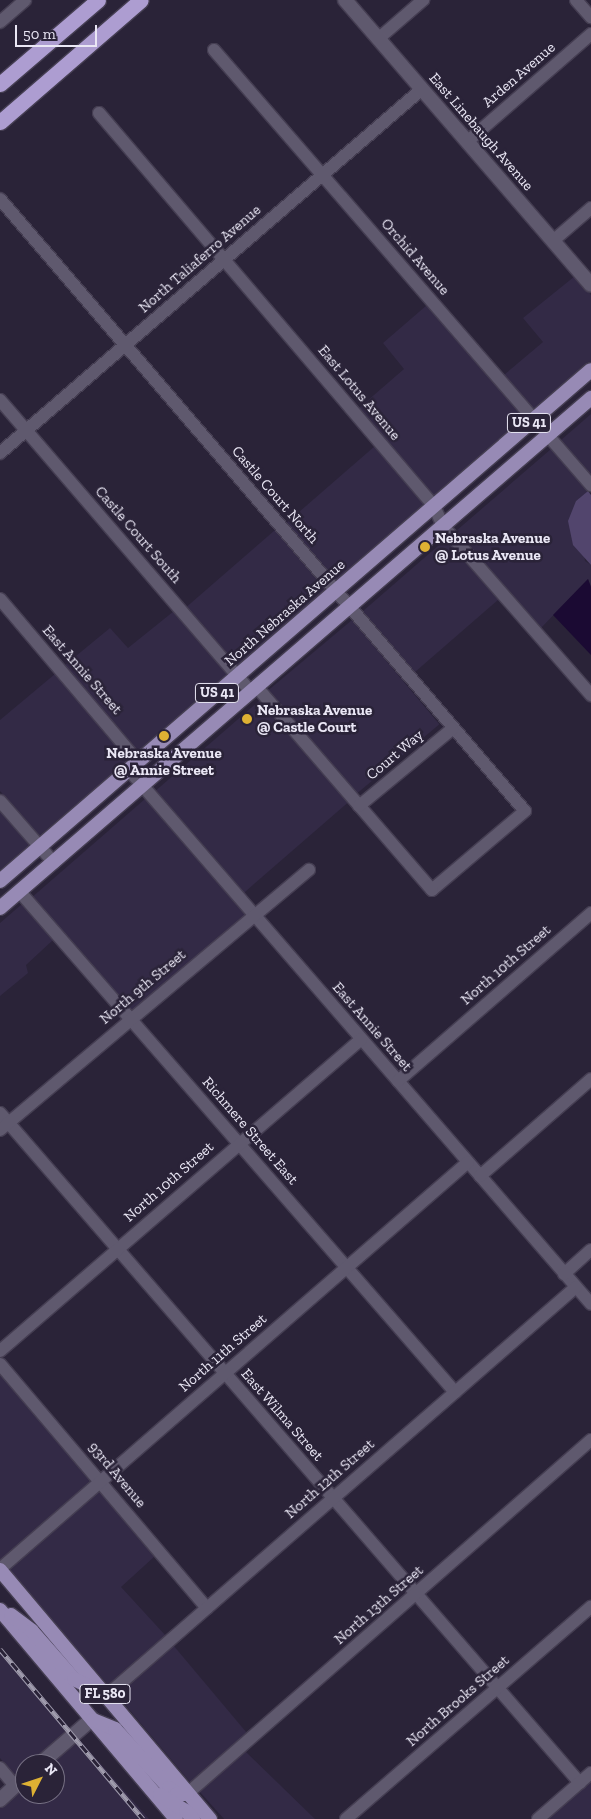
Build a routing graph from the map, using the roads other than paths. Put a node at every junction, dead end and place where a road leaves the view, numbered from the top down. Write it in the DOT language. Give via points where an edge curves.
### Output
graph roads {
  1 [pos="25,0"];
  2 [pos="98,0"];
  3 [pos="141,0"];
  4 [pos="345,0"];
  5 [pos="423,0"];
  6 [pos="576,0"];
  7 [pos="591,17"];
  8 [pos="0,22"];
  9 [pos="591,34"];
  10 [pos="378,39"];
  11 [pos="214,50"];
  12 [pos="0,84"];
  13 [pos="422,89"];
  14 [pos="99,113"];
  15 [pos="0,122"];
  16 [pos="468,141"];
  17 [pos="322,175"];
  18 [pos="0,200"];
  19 [pos="591,208"];
  20 [pos="554,240"];
  21 [pos="224,259"];
  22 [pos="591,285"];
  23 [pos="125,345"];
  24 [pos="591,370"];
  25 [pos="591,398"];
  26 [pos="0,400"];
  27 [pos="534,419"];
  28 [pos="27,430"];
  29 [pos="548,436"];
  30 [pos="0,454"];
  31 [pos="591,485"];
  32 [pos="434,506"];
  33 [pos="443,526"];
  34 [pos="336,590"];
  35 [pos="0,599"];
  36 [pos="350,607"];
  37 [pos="237,675"];
  38 [pos="254,690"];
  39 [pos="591,695"];
  40 [pos="452,729"];
  41 [pos="133,766"];
  42 [pos="143,786"];
  43 [pos="0,800"];
  44 [pos="359,806"];
  45 [pos="40,847"];
  46 [pos="54,863"];
  47 [pos="309,870"];
  48 [pos="0,881"];
  49 [pos="432,890"];
  50 [pos="20,892"];
  51 [pos="0,908"];
  52 [pos="591,913"];
  53 [pos="254,915"];
  54 [pos="131,1018"];
  55 [pos="361,1039"];
  56 [pos="591,1079"];
  57 [pos="398,1081"];
  58 [pos="3,1122"];
  59 [pos="239,1142"];
  60 [pos="468,1162"];
  61 [pos="480,1176"];
  62 [pos="116,1249"];
  63 [pos="591,1250"];
  64 [pos="347,1268"];
  65 [pos="564,1274"];
  66 [pos="576,1287"];
  67 [pos="591,1304"];
  68 [pos="0,1351"];
  69 [pos="0,1364"];
  70 [pos="224,1373"];
  71 [pos="455,1392"];
  72 [pos="591,1440"];
  73 [pos="102,1481"];
  74 [pos="332,1498"];
  75 [pos="0,1569"];
  76 [pos="416,1594"];
  77 [pos="591,1607"];
  78 [pos="207,1608"];
  79 [pos="0,1609"];
  80 [pos="498,1689"];
  81 [pos="106,1696"];
  82 [pos="92,1719"];
  83 [pos="52,1754"];
  84 [pos="0,1768"];
  85 [pos="591,1773"];
  86 [pos="15,1778"];
  87 [pos="580,1783"];
  88 [pos="15,1786"];
  89 [pos="153,1792"];
  90 [pos="187,1794"];
  91 [pos="0,1800"];
  92 [pos="176,1819"];
  93 [pos="193,1819"];
  94 [pos="210,1819"];
  95 [pos="346,1819"];
  96 [pos="538,1819"];
  1 -- 8 [label="street"];
  2 -- 12 [label="highway"];
  3 -- 15 [label="highway"];
  4 -- 10 [label="street, East Linebaugh Avenue"];
  5 -- 10 [label="street"];
  6 -- 7 [label="street"];
  9 -- 16 [label="street, Arden Avenue"];
  10 -- 13 [label="street, East Linebaugh Avenue"];
  11 -- 17 [label="street, Orchid Avenue"];
  13 -- 16 [label="street, East Linebaugh Avenue"];
  13 -- 17 [label="street, North Taliaferro Avenue"];
  14 -- 21 [label="street, East Lotus Avenue"];
  16 -- 20 [label="street, East Linebaugh Avenue"];
  17 -- 21 [label="street, North Taliaferro Avenue"];
  17 -- 27 [label="street, Orchid Avenue"];
  18 -- 23 [label="street, Castle Court North"];
  19 -- 20 [label="street"];
  20 -- 22 [label="street, East Linebaugh Avenue"];
  21 -- 23 [label="street, North Taliaferro Avenue"];
  21 -- 32 [label="street, East Lotus Avenue"];
  23 -- 28 [label="street, North Taliaferro Avenue"];
  23 -- 34 [label="street, Castle Court North"];
  24 -- 27 [label="main road, North Nebraska Avenue / US 41"];
  25 -- 29 [label="main road, US 41"];
  26 -- 28 [label="street, Castle Court South"];
  27 -- 29 [label="street, Orchid Avenue"];
  27 -- 32 [label="main road, North Nebraska Avenue / US 41"];
  28 -- 30 [label="street, North Taliaferro Avenue"];
  28 -- 37 [label="street, Castle Court South"];
  29 -- 31 [label="street, Orchid Avenue"];
  29 -- 33 [label="main road, US 41"];
  32 -- 33 [label="street, East Lotus Avenue"];
  32 -- 34 [label="main road, North Nebraska Avenue / US 41"];
  33 -- 36 [label="main road, US 41"];
  33 -- 39 [label="street, East Lotus Avenue"];
  34 -- 36 [label="street, Castle Court North"];
  34 -- 37 [label="main road, North Nebraska Avenue / US 41"];
  35 -- 41 [label="street, East Annie Street"];
  36 -- 38 [label="main road, US 41"];
  36 -- 40 [label="street, Castle Court North"];
  37 -- 38 [label="street, Castle Court South"];
  37 -- 41 [label="main road, North Nebraska Avenue / US 41"];
  38 -- 42 [label="main road, US 41"];
  38 -- 44 [label="street, Castle Court South"];
  40 -- 44 [label="street, Court Way"];
  40 -- 49 [label="street, Castle Court North" via="525,811"];
  41 -- 42 [label="street, East Annie Street"];
  41 -- 45 [label="main road, North Nebraska Avenue / US 41"];
  42 -- 46 [label="main road, US 41"];
  42 -- 53 [label="street, East Annie Street"];
  43 -- 45 [label="street"];
  44 -- 49 [label="street, Castle Court South"];
  45 -- 46 [label="street"];
  45 -- 48 [label="main road, North Nebraska Avenue / US 41"];
  46 -- 50 [label="main road, US 41"];
  47 -- 53 [label="street, North 9th Street"];
  50 -- 51 [label="main road, US 41"];
  50 -- 54 [label="street, Richmere Street East"];
  52 -- 57 [label="street, North 10th Street"];
  53 -- 54 [label="street, North 9th Street"];
  53 -- 55 [label="street, East Annie Street"];
  54 -- 58 [label="street, North 9th Street"];
  54 -- 59 [label="street, Richmere Street East"];
  55 -- 57 [label="street, East Annie Street"];
  55 -- 59 [label="street, North 10th Street"];
  56 -- 61 [label="street"];
  57 -- 60 [label="street, East Annie Street"];
  58 -- 62 [label="street, East Wilma Street"];
  59 -- 62 [label="street, North 10th Street"];
  59 -- 64 [label="street, Richmere Street East"];
  60 -- 61 [label="street, East Annie Street"];
  60 -- 64 [label="street, North 11th Street"];
  61 -- 65 [label="street, East Annie Street"];
  62 -- 68 [label="street, North 10th Street"];
  62 -- 70 [label="street, East Wilma Street"];
  63 -- 65 [label="street"];
  64 -- 70 [label="street, North 11th Street"];
  64 -- 71 [label="street, Richmere Street East"];
  65 -- 66 [label="street, East Annie Street"];
  66 -- 67 [label="street, East Annie Street"];
  66 -- 71 [label="street, North 12th Street"];
  69 -- 73 [label="street, 93rd Avenue"];
  70 -- 73 [label="street, North 11th Street"];
  70 -- 74 [label="street, East Wilma Street"];
  71 -- 74 [label="street, North 12th Street"];
  72 -- 76 [label="street, North 13th Street"];
  73 -- 75 [label="street, North 11th Street"];
  73 -- 78 [label="street, 93rd Avenue"];
  74 -- 76 [label="street, East Wilma Street"];
  74 -- 78 [label="street, North 12th Street"];
  75 -- 81 [label="main road, FL 580"];
  76 -- 80 [label="street, East Wilma Street"];
  76 -- 90 [label="street, North 13th Street"];
  77 -- 80 [label="street, North Brooks Street"];
  78 -- 81 [label="street, North 12th Street"];
  79 -- 81 [label="main road" via="32,1630 74,1679"];
  79 -- 82 [label="main road, FL 580"];
  80 -- 87 [label="street, East Wilma Street"];
  80 -- 95 [label="street, North Brooks Street"];
  81 -- 90 [label="main road, FL 580"];
  82 -- 83 [label="street"];
  82 -- 89 [label="main road, FL 580"];
  82 -- 90 [label="main road" via="115,1729 169,1788 177,1794"];
  84 -- 86 [label="street"];
  85 -- 87 [label="street"];
  87 -- 96 [label="street"];
  88 -- 91 [label="street"];
  89 -- 92 [label="main road, FL 580"];
  89 -- 93 [label="main road" via="182,1808"];
  90 -- 94 [label="main road, FL 580"];
}
